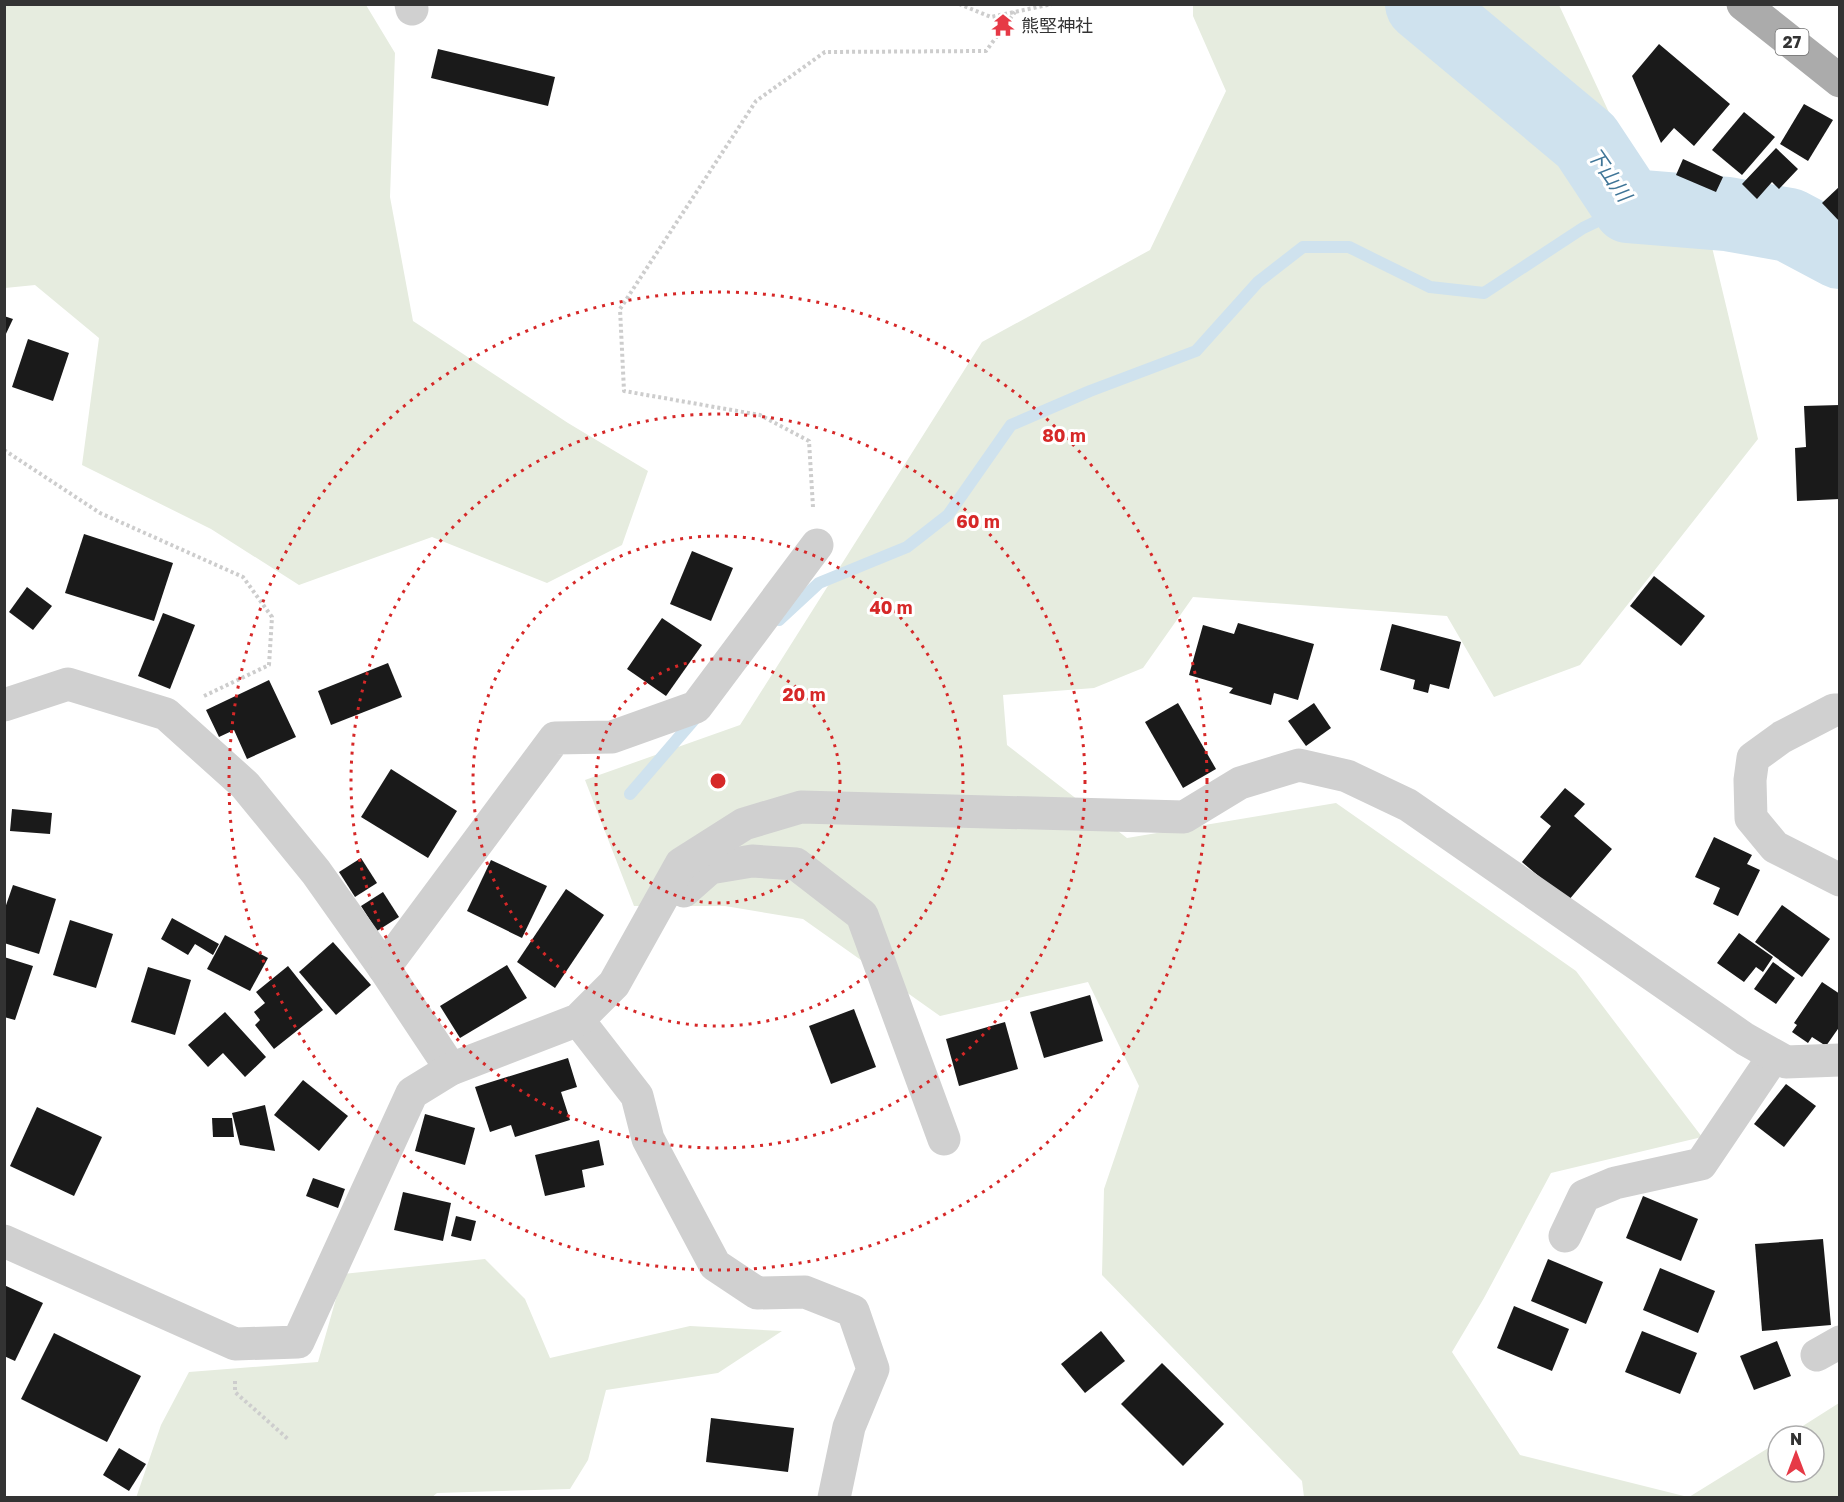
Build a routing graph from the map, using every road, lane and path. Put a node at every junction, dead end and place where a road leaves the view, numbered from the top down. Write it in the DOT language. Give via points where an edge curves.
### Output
graph roads {
  1 [pos="959,4"];
  2 [pos="1052,4"];
  3 [pos="1743,4"];
  4 [pos="1015,12"];
  5 [pos="1839,81"];
  6 [pos="4,450"];
  7 [pos="817,545"];
  8 [pos="4,705"];
  9 [pos="1839,710"];
  10 [pos="166,714"];
  11 [pos="1839,880"];
  12 [pos="649,922"];
  13 [pos="384,968"];
  14 [pos="578,1020"];
  15 [pos="1774,1056"];
  16 [pos="1839,1060"];
  17 [pos="451,1069"];
  18 [pos="944,1138"];
  19 [pos="1565,1236"];
  20 [pos="4,1241"];
  21 [pos="235,1344"];
  22 [pos="289,1440"];
  23 [pos="834,1497"];
  1 -- 4 [label="path" via="991,17"];
  2 -- 4 [label="path"];
  3 -- 5 [label="main road, 27"];
  4 -- 7 [label="path" via="986,51 825,52 756,101 620,309 624,391 760,415 809,441"];
  6 -- 10 [label="path" via="100,513 243,577 272,617 269,665"];
  7 -- 13 [label="street" via="696,707 612,737 555,738"];
  8 -- 10 [label="street" via="68,684"];
  9 -- 11 [label="street" via="1782,737 1753,758 1750,780 1751,818 1775,847"];
  10 -- 13 [label="street" via="245,785 316,872"];
  12 -- 14 [label="street" via="614,984"];
  12 -- 15 [label="street" via="681,864 744,824 801,807 1184,817 1240,783 1299,765 1347,776 1408,805 1745,1040"];
  12 -- 18 [label="street" via="710,868 752,861 796,864 861,915"];
  13 -- 17 [label="street"];
  14 -- 17 [label="street"];
  14 -- 23 [label="street" via="637,1096 648,1139 715,1265 757,1293 805,1292 853,1311 873,1369 849,1427"];
  15 -- 16 [label="street" via="1786,1062"];
  15 -- 19 [label="street" via="1701,1164 1615,1183 1584,1196"];
  17 -- 21 [label="street" via="412,1093 298,1341"];
  20 -- 21 [label="street"];
  21 -- 22 [label="path" via="235,1392"];
}
